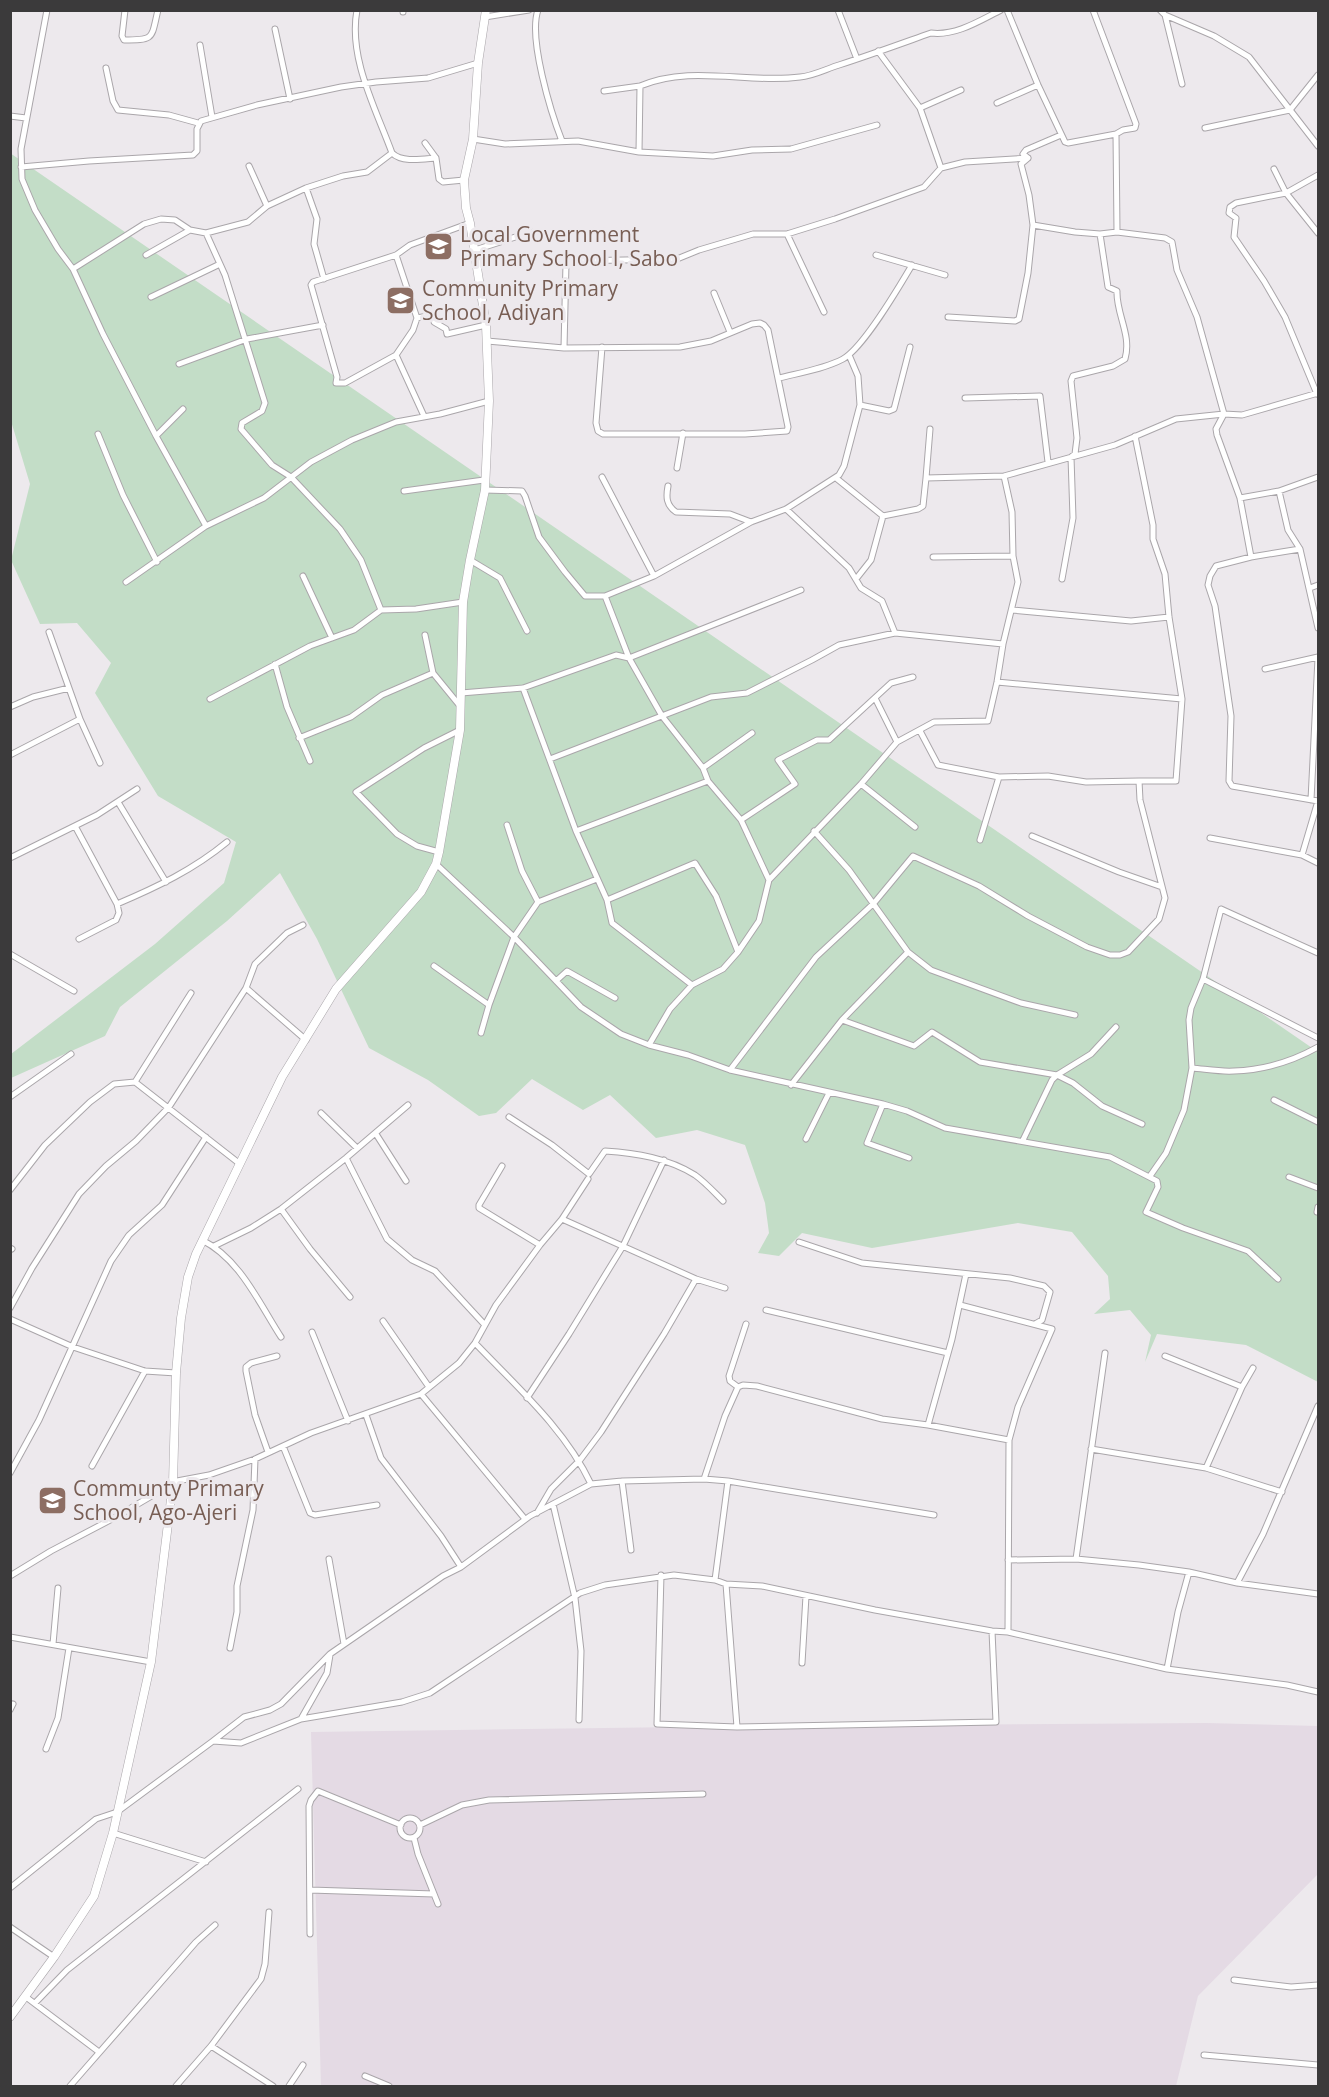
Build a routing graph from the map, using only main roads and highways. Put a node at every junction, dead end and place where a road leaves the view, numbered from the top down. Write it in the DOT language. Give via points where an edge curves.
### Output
graph roads {
  1 [pos="486,14"];
  2 [pos="10,2017"];
  1 -- 2 [label="main road" via="473,139 464,180 486,325 489,401 485,490 463,602 459,730 439,852 421,892 340,983 282,1077 202,1240 186,1285 180,1327 173,1484 151,1662 113,1833 93,1896"];
}
